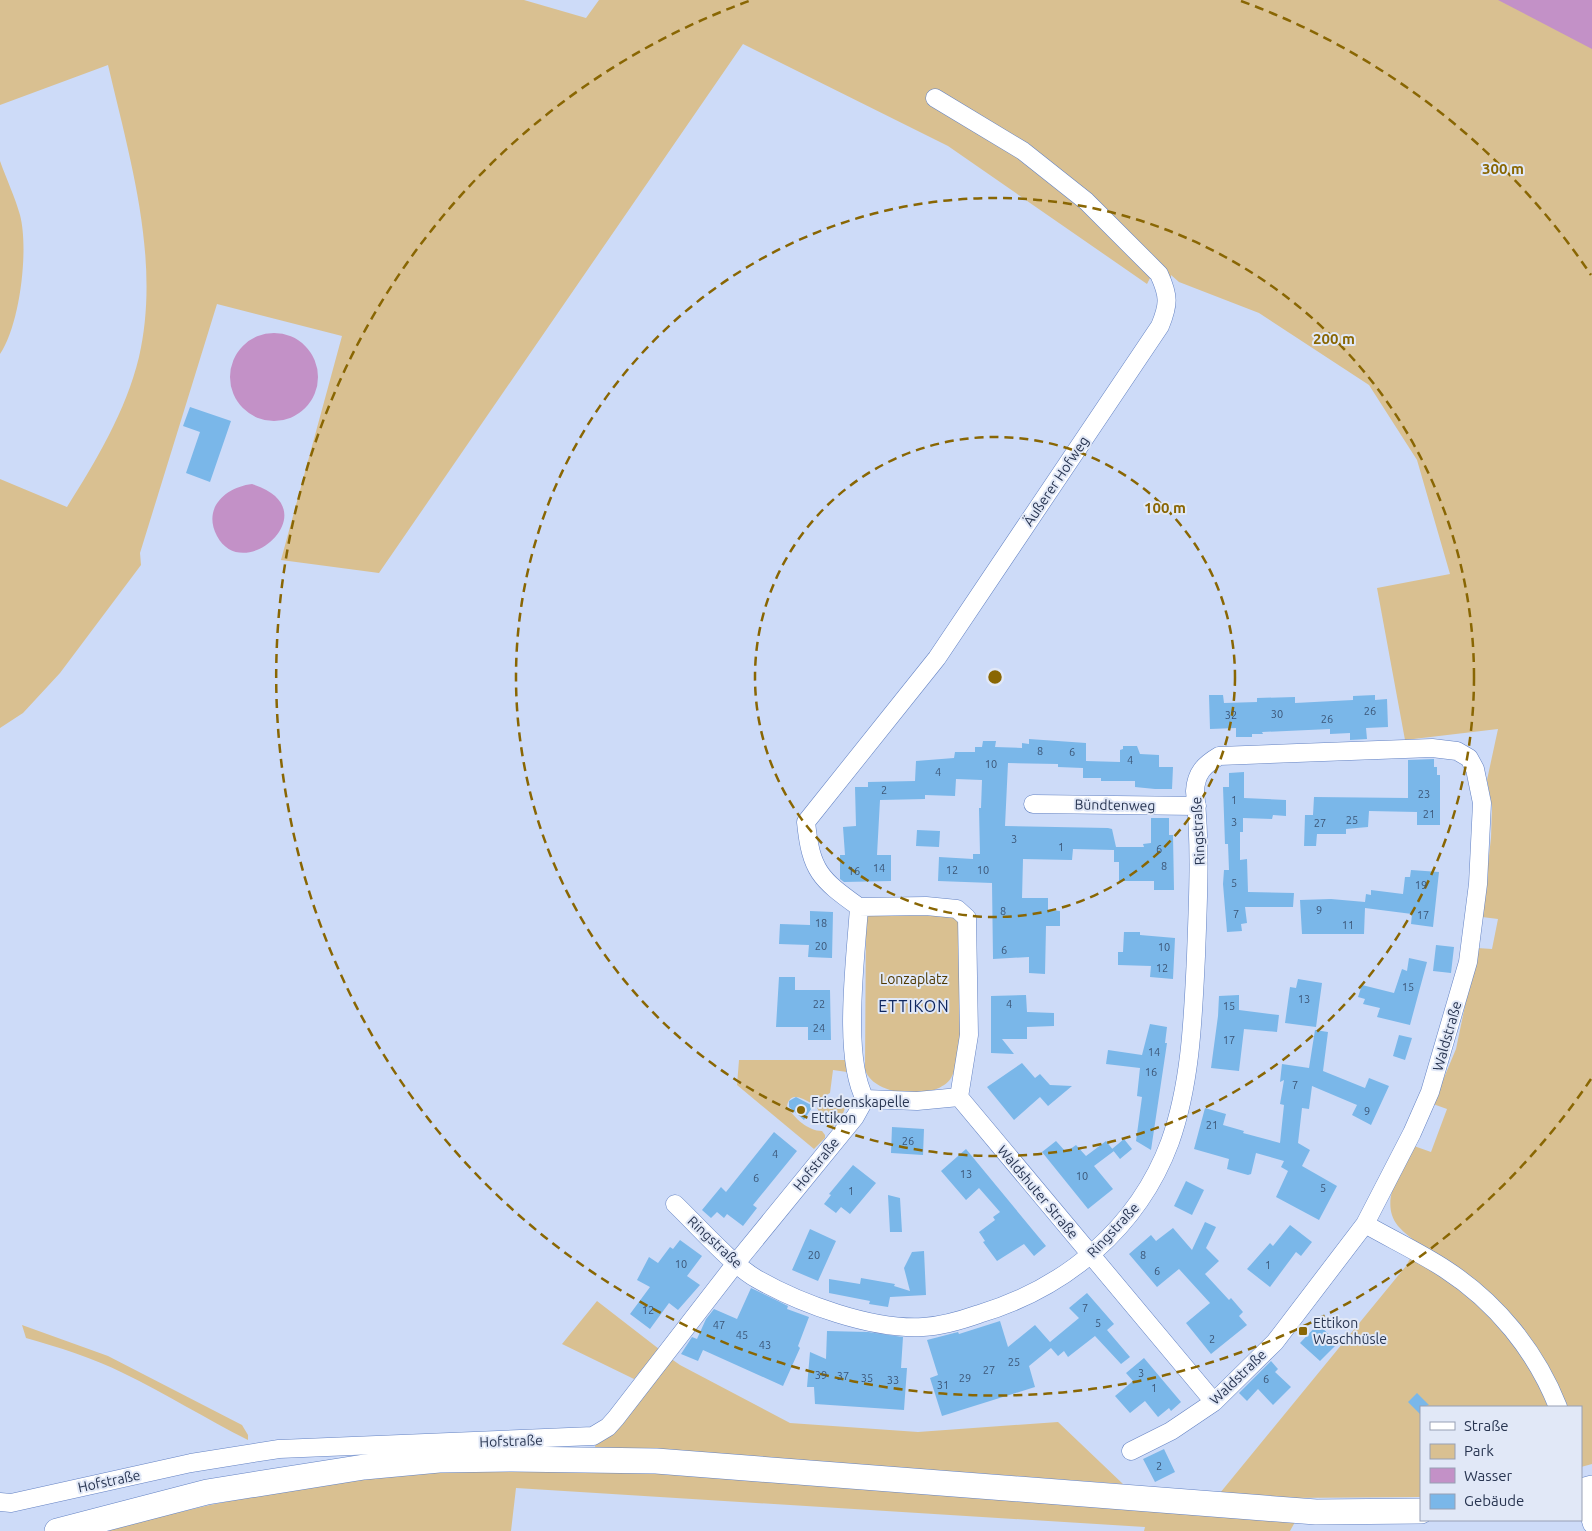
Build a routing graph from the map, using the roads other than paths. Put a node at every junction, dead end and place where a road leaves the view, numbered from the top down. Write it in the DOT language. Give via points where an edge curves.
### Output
graph roads {
  1 [pos="935,98"];
  2 [pos="1219,756"];
  3 [pos="1033,804"];
  4 [pos="1197,806"];
  5 [pos="858,907"];
  6 [pos="959,1097"];
  7 [pos="865,1099"];
  8 [pos="675,1204"];
  9 [pos="1365,1224"];
  10 [pos="1090,1255"];
  11 [pos="736,1263"];
  12 [pos="1214,1402"];
  13 [pos="1558,1406"];
  14 [pos="1131,1450"];
  15 [pos="1582,1493"];
  16 [pos="0,1502"];
  17 [pos="1420,1511"];
  18 [pos="1592,1524"];
  19 [pos="57,1531"];
  1 -- 5 [label="street, Äußerer Hofweg" via="1023,151 1086,202 1159,274 1166,290 1167,306 1160,326 937,658 806,822 814,866 836,890"];
  2 -- 4 [label="street, Ringstraße" via="1200,772 1196,781"];
  2 -- 9 [label="street, Waldstraße" via="1432,748 1457,751 1469,758 1475,769 1482,803 1478,884 1468,962 1430,1092"];
  3 -- 4 [label="street, Bündtenweg"];
  4 -- 10 [label="street, Ringstraße" via="1199,913 1188,1065 1180,1103 1170,1142 1145,1195"];
  5 -- 6 [label="street" via="957,909 967,918 969,1035"];
  5 -- 7 [label="street" via="852,1032 858,1086"];
  6 -- 7 [label="street" via="918,1101"];
  6 -- 10 [label="street, Waldshuter Straße"];
  7 -- 11 [label="street, Hofstraße" via="855,1117"];
  8 -- 11 [label="street, Ringstraße"];
  9 -- 12 [label="street, Waldstraße" via="1275,1342"];
  9 -- 13 [label="street" via="1445,1269 1492,1304 1531,1353"];
  10 -- 11 [label="street, Ringstraße" via="1047,1286 1020,1300 964,1319 922,1327 872,1323 825,1310 755,1278"];
  10 -- 12 [label="street, Waldshuter Straße"];
  11 -- 16 [label="street, Hofstraße" via="616,1418 593,1436 279,1449 182,1465 11,1503"];
  12 -- 14 [label="street, Waldstraße" via="1171,1432"];
  15 -- 18 [label="street"];
  17 -- 19 [label="main road" via="1316,1512 666,1462 439,1460 354,1469 206,1492"];
}
